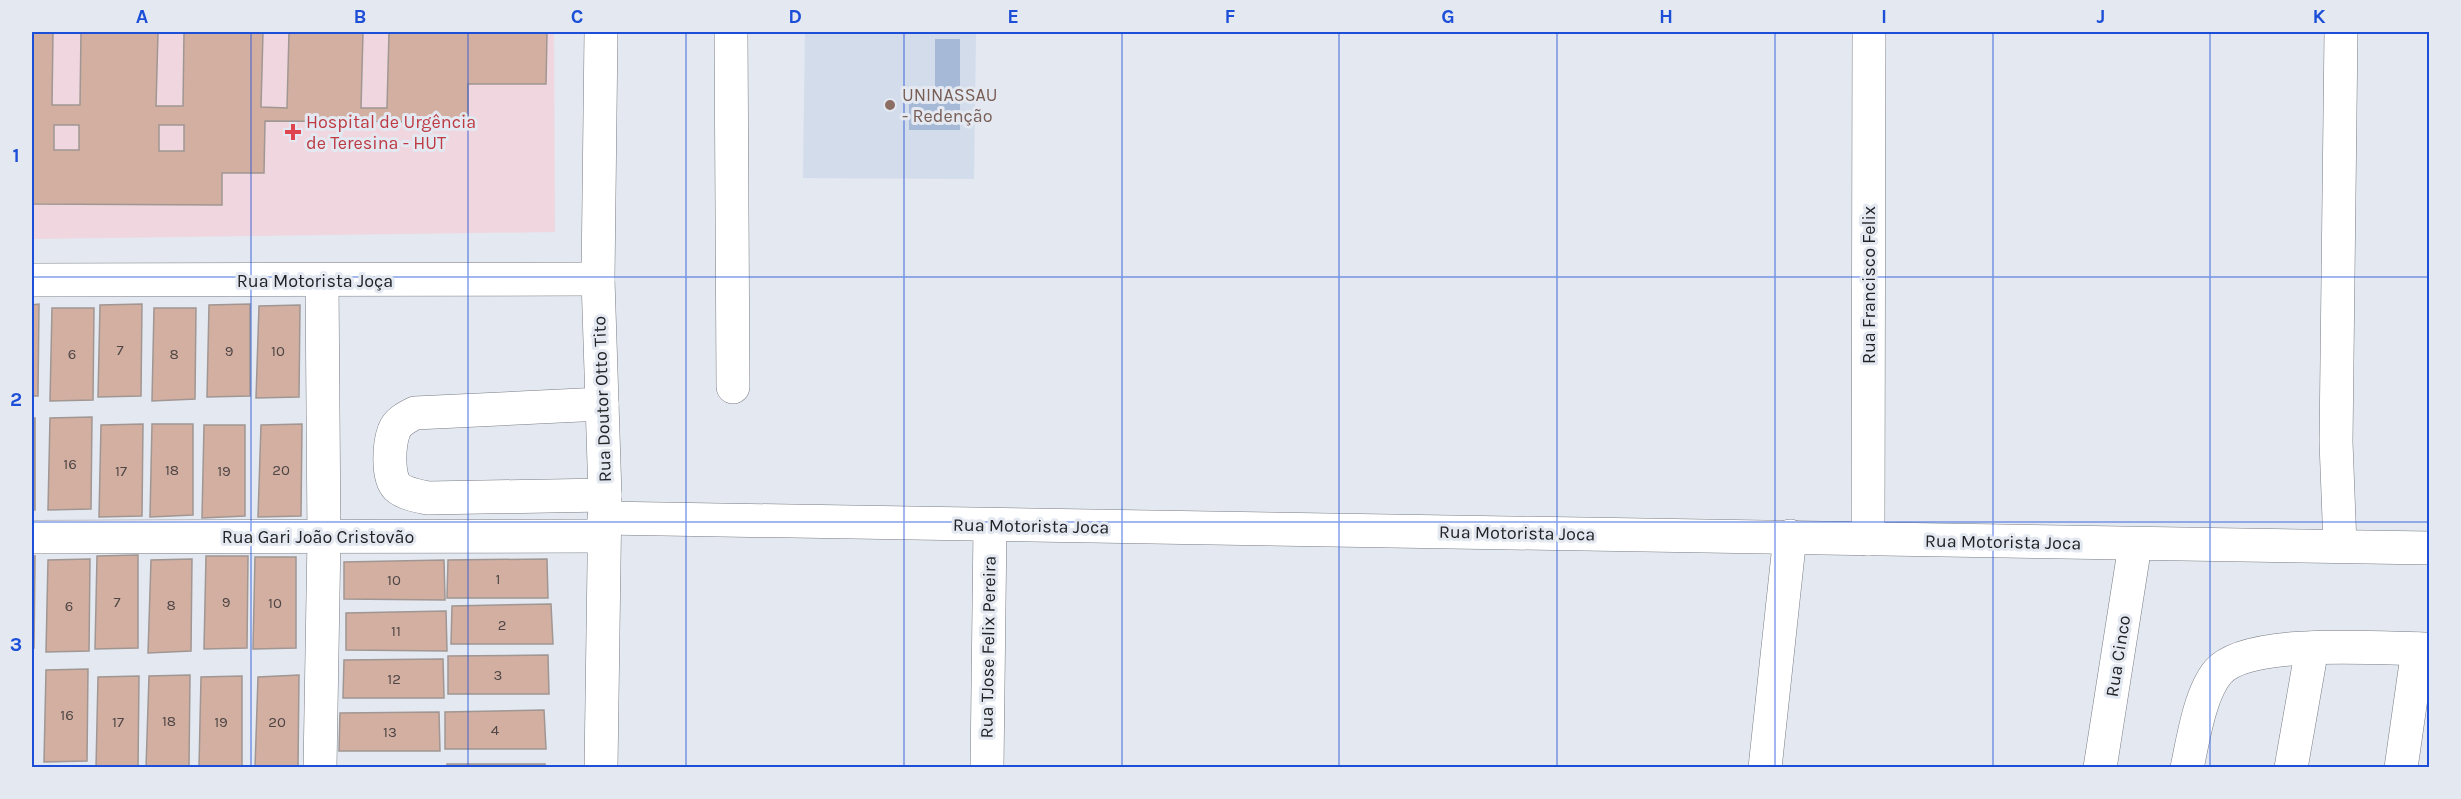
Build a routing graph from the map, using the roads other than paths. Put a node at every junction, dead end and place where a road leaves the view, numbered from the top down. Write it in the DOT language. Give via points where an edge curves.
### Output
graph roads {
  1 [pos="601,32"];
  2 [pos="731,32"];
  3 [pos="1869,32"];
  4 [pos="2341,32"];
  5 [pos="598,279"];
  6 [pos="32,280"];
  7 [pos="322,281"];
  8 [pos="733,387"];
  9 [pos="602,404"];
  10 [pos="604,516"];
  11 [pos="990,526"];
  12 [pos="1790,536"];
  13 [pos="32,537"];
  14 [pos="324,537"];
  15 [pos="1868,539"];
  16 [pos="2135,544"];
  17 [pos="2340,545"];
  18 [pos="2430,548"];
  19 [pos="2312,648"];
  20 [pos="2424,649"];
  21 [pos="320,768"];
  22 [pos="601,768"];
  23 [pos="987,768"];
  24 [pos="1765,768"];
  25 [pos="2100,768"];
  26 [pos="2187,768"];
  27 [pos="2291,768"];
  28 [pos="2401,768"];
  1 -- 5 [label="street, Rua Doutor Otto Tito"];
  2 -- 8 [label="street"];
  3 -- 15 [label="street, Rua Francisco Felix"];
  4 -- 17 [label="street" via="2336,442"];
  5 -- 7 [label="street, Rua Motorista Joça"];
  5 -- 9 [label="street, Rua Doutor Otto Tito"];
  6 -- 7 [label="street, Rua Motorista Joça"];
  7 -- 14 [label="street"];
  9 -- 10 [label="street, Rua Doutor Otto Tito"];
  9 -- 10 [label="street" via="415,413 394,429 391,447 392,481 410,494"];
  10 -- 11 [label="street, Rua Motorista Joca"];
  10 -- 14 [label="street, Rua Gari João Cristovão"];
  10 -- 22 [label="street, Rua Doutor Otto Tito"];
  11 -- 12 [label="street, Rua Motorista Joca"];
  11 -- 23 [label="street, Rua TJose Felix Pereira"];
  12 -- 15 [label="street, Rua Motorista Joca"];
  12 -- 24 [label="street"];
  13 -- 14 [label="street, Rua Gari João Cristovão"];
  14 -- 21 [label="street"];
  15 -- 16 [label="street, Rua Motorista Joca"];
  16 -- 17 [label="street, Rua Motorista Joca"];
  16 -- 25 [label="street, Rua Cinco"];
  17 -- 18 [label="street, Rua Motorista Joca"];
  19 -- 20 [label="street"];
  19 -- 26 [label="street" via="2238,657 2218,672 2195,729"];
  19 -- 27 [label="street"];
  20 -- 28 [label="street"];
}
